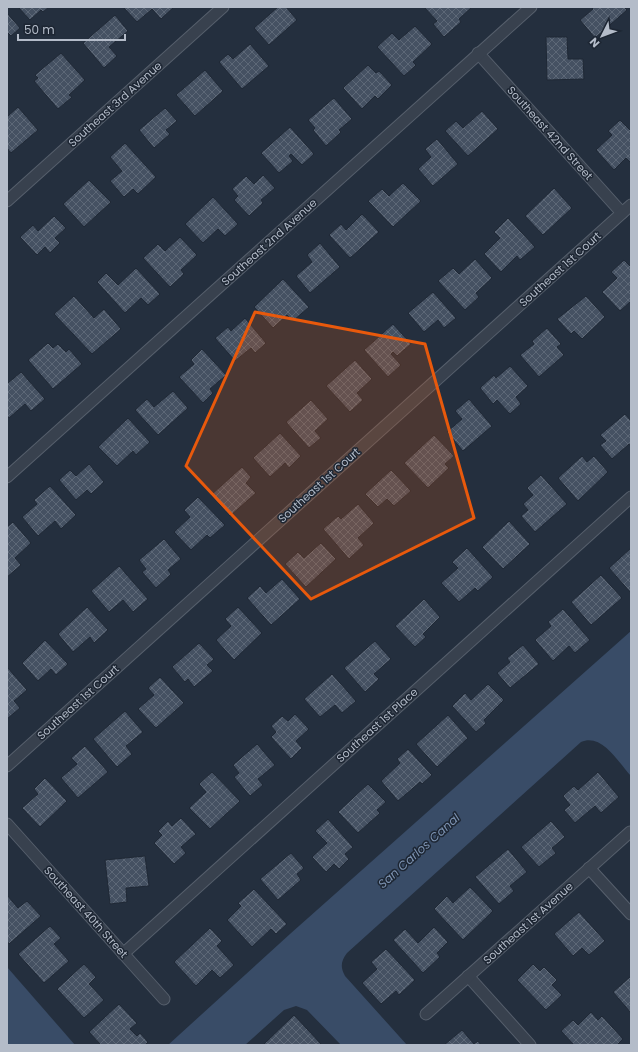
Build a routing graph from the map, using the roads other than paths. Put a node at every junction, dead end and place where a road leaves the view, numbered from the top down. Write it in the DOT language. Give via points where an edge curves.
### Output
graph roads {
  1 [pos="223,7"];
  2 [pos="531,7"];
  3 [pos="478,54"];
  4 [pos="7,201"];
  5 [pos="631,205"];
  6 [pos="622,213"];
  7 [pos="7,476"];
  8 [pos="631,497"];
  9 [pos="7,766"];
  10 [pos="7,824"];
  11 [pos="630,832"];
  12 [pos="589,868"];
  13 [pos="631,914"];
  14 [pos="123,954"];
  15 [pos="468,976"];
  16 [pos="164,999"];
  17 [pos="426,1014"];
  18 [pos="530,1045"];
  1 -- 4 [label="street, Southeast 3rd Avenue"];
  2 -- 3 [label="street, Southeast 2nd Avenue"];
  3 -- 6 [label="street, Southeast 42nd Street"];
  3 -- 7 [label="street, Southeast 2nd Avenue"];
  5 -- 6 [label="street, Southeast 1st Court"];
  6 -- 9 [label="street, Southeast 1st Court"];
  8 -- 14 [label="street, Southeast 1st Place"];
  10 -- 14 [label="street, Southeast 40th Street"];
  11 -- 12 [label="street, Southeast 1st Avenue"];
  12 -- 13 [label="street"];
  12 -- 15 [label="street, Southeast 1st Avenue"];
  14 -- 16 [label="street, Southeast 40th Street"];
  15 -- 17 [label="street, Southeast 1st Avenue"];
  15 -- 18 [label="street"];
}
